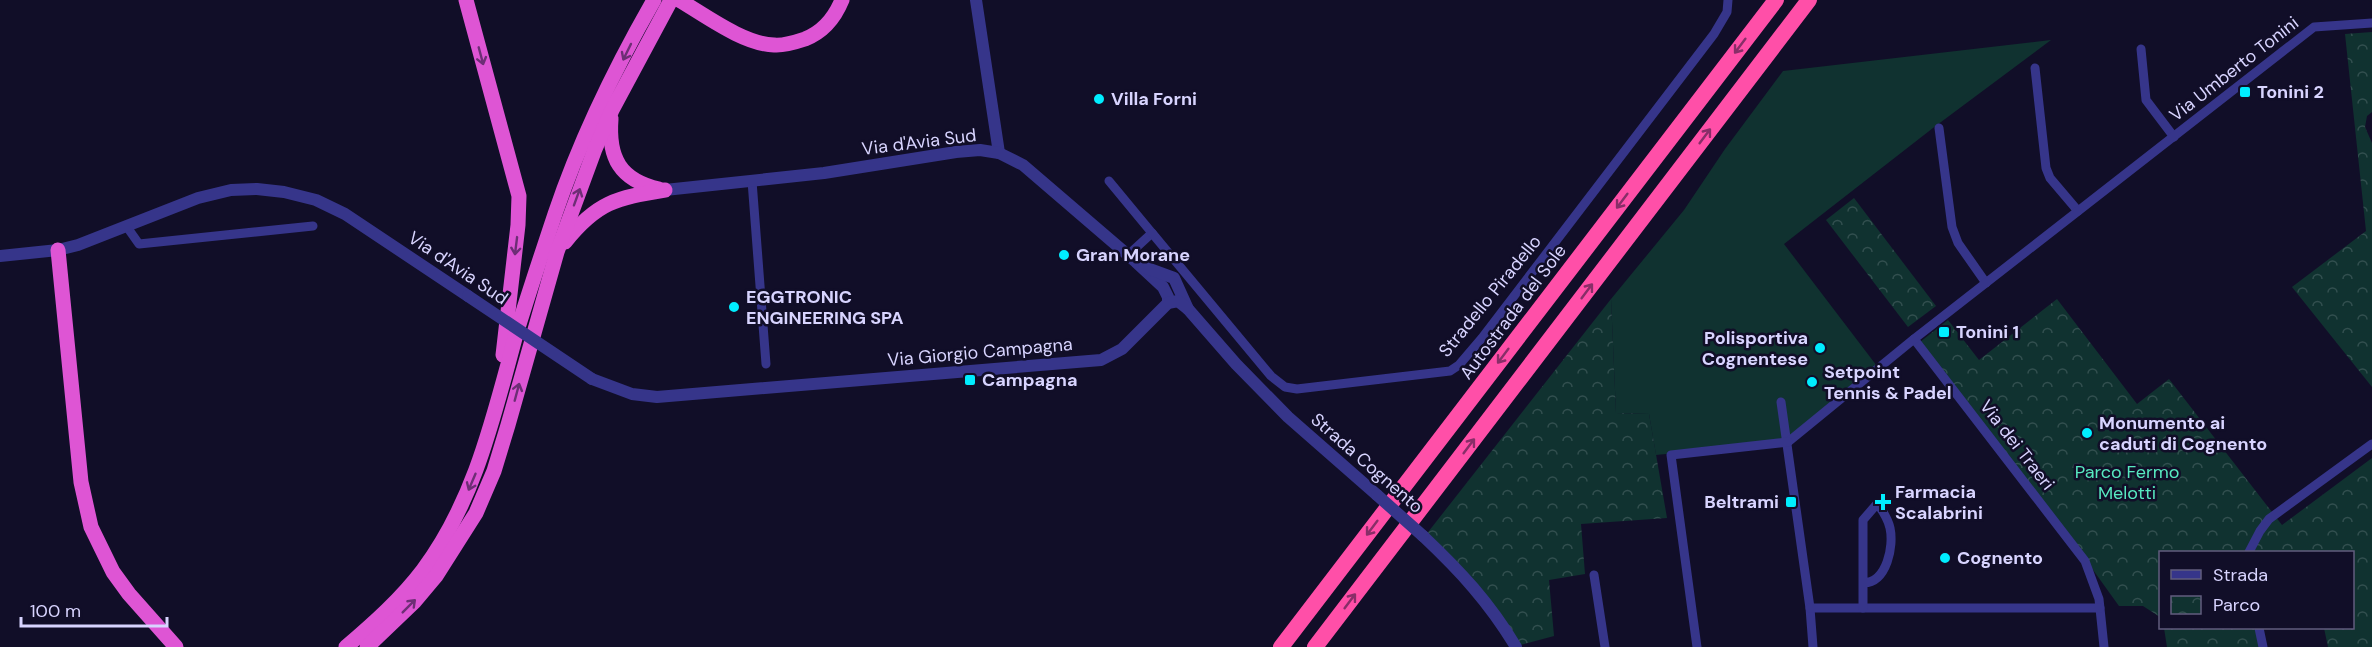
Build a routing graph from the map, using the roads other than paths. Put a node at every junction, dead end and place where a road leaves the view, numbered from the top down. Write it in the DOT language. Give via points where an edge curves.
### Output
graph roads {
  1 [pos="466,0"];
  2 [pos="654,0"];
  3 [pos="671,0"];
  4 [pos="679,0"];
  5 [pos="842,0"];
  6 [pos="976,0"];
  7 [pos="1728,0"];
  8 [pos="1776,0"];
  9 [pos="1809,0"];
  10 [pos="2372,23"];
  11 [pos="2141,48"];
  12 [pos="2035,68"];
  13 [pos="612,110"];
  14 [pos="1939,128"];
  15 [pos="2174,137"];
  16 [pos="999,153"];
  17 [pos="752,181"];
  18 [pos="1109,181"];
  19 [pos="665,190"];
  20 [pos="2078,211"];
  21 [pos="313,225"];
  22 [pos="127,227"];
  23 [pos="1152,233"];
  24 [pos="58,250"];
  25 [pos="557,252"];
  26 [pos="0,256"];
  27 [pos="1132,258"];
  28 [pos="1986,283"];
  29 [pos="1171,302"];
  30 [pos="1188,309"];
  31 [pos="1914,339"];
  32 [pos="766,364"];
  33 [pos="768,389"];
  34 [pos="1781,402"];
  35 [pos="492,426"];
  36 [pos="1788,442"];
  37 [pos="2372,444"];
  38 [pos="2250,551"];
  39 [pos="1594,576"];
  40 [pos="1864,583"];
  41 [pos="1810,608"];
  42 [pos="1863,608"];
  43 [pos="2100,608"];
  44 [pos="2259,629"];
  45 [pos="176,647"];
  46 [pos="346,647"];
  47 [pos="367,647"];
  48 [pos="1281,647"];
  49 [pos="1315,647"];
  50 [pos="1516,647"];
  51 [pos="1605,647"];
  52 [pos="1697,647"];
  53 [pos="1813,647"];
  54 [pos="2104,647"];
  55 [pos="2263,647"];
  1 -- 35 [label="highway, one-way" via="519,196 503,360"];
  2 -- 35 [label="highway, one-way" via="580,145 555,213"];
  3 -- 13 [label="highway"];
  4 -- 5 [label="highway" via="744,38 774,45 813,36 837,12"];
  6 -- 16 [label="street"];
  7 -- 23 [label="street, Stradello Piradello" via="1727,12 1714,34 1482,338 1450,372 1286,387 1270,376"];
  8 -- 48 [label="highway, Autostrada del Sole, one-way"];
  49 -- 9 [label="highway, one-way"];
  10 -- 15 [label="street, Via Umberto Tonini" via="2314,27"];
  11 -- 15 [label="street, Via Umberto Tonini" via="2146,100"];
  12 -- 20 [label="street" via="2046,168"];
  13 -- 19 [label="highway" via="610,132 615,159 635,181"];
  25 -- 13 [label="highway, one-way"];
  14 -- 28 [label="street" via="1952,227 1958,243"];
  15 -- 20 [label="street, Via Umberto Tonini"];
  16 -- 17 [label="street, Via d'Avia Sud" via="956,152"];
  16 -- 27 [label="street, Strada Cognento" via="1023,165"];
  17 -- 19 [label="street, Via d'Avia Sud"];
  17 -- 32 [label="street"];
  18 -- 23 [label="street"];
  19 -- 25 [label="highway" via="603,206 578,226"];
  20 -- 28 [label="street, Via Umberto Tonini"];
  21 -- 22 [label="street" via="139,244"];
  22 -- 24 [label="street, Via d'Avia Sud"];
  22 -- 33 [label="street, Via d'Avia Sud, bridge" via="198,198 231,190 284,192 316,200 345,214 592,379 632,394 657,397"];
  23 -- 27 [label="street"];
  24 -- 26 [label="street, Via d'Avia Sud"];
  24 -- 45 [label="highway" via="81,482 91,526 118,580"];
  47 -- 25 [label="highway, one-way" via="436,576 476,513 494,471"];
  27 -- 29 [label="street, Strada Cognento" via="1163,287"];
  27 -- 30 [label="street, Strada Cognento" via="1152,271 1174,278"];
  28 -- 31 [label="street, Via Umberto Tonini"];
  29 -- 30 [label="street, Strada Cognento" via="1178,301"];
  29 -- 33 [label="street, Via Giorgio Campagna" via="1122,349 1101,360"];
  30 -- 50 [label="street, Strada Cognento, bridge" via="1288,417 1461,572"];
  31 -- 36 [label="street, Via Umberto Tonini"];
  31 -- 43 [label="street, Via dei Traeri" via="2085,561"];
  34 -- 36 [label="street"];
  35 -- 46 [label="highway, one-way" via="460,510 424,568 385,613"];
  36 -- 41 [label="street"];
  36 -- 52 [label="street" via="1671,455"];
  37 -- 38 [label="street" via="2269,519"];
  39 -- 51 [label="street"];
  40 -- 40 [label="street" via="1884,572 1888,561 1891,531 1875,505 1863,520"];
  40 -- 42 [label="street"];
  41 -- 42 [label="street"];
  41 -- 53 [label="street"];
  42 -- 43 [label="street"];
  43 -- 54 [label="street, Via dei Traeri"];
  44 -- 55 [label="street"];
}
